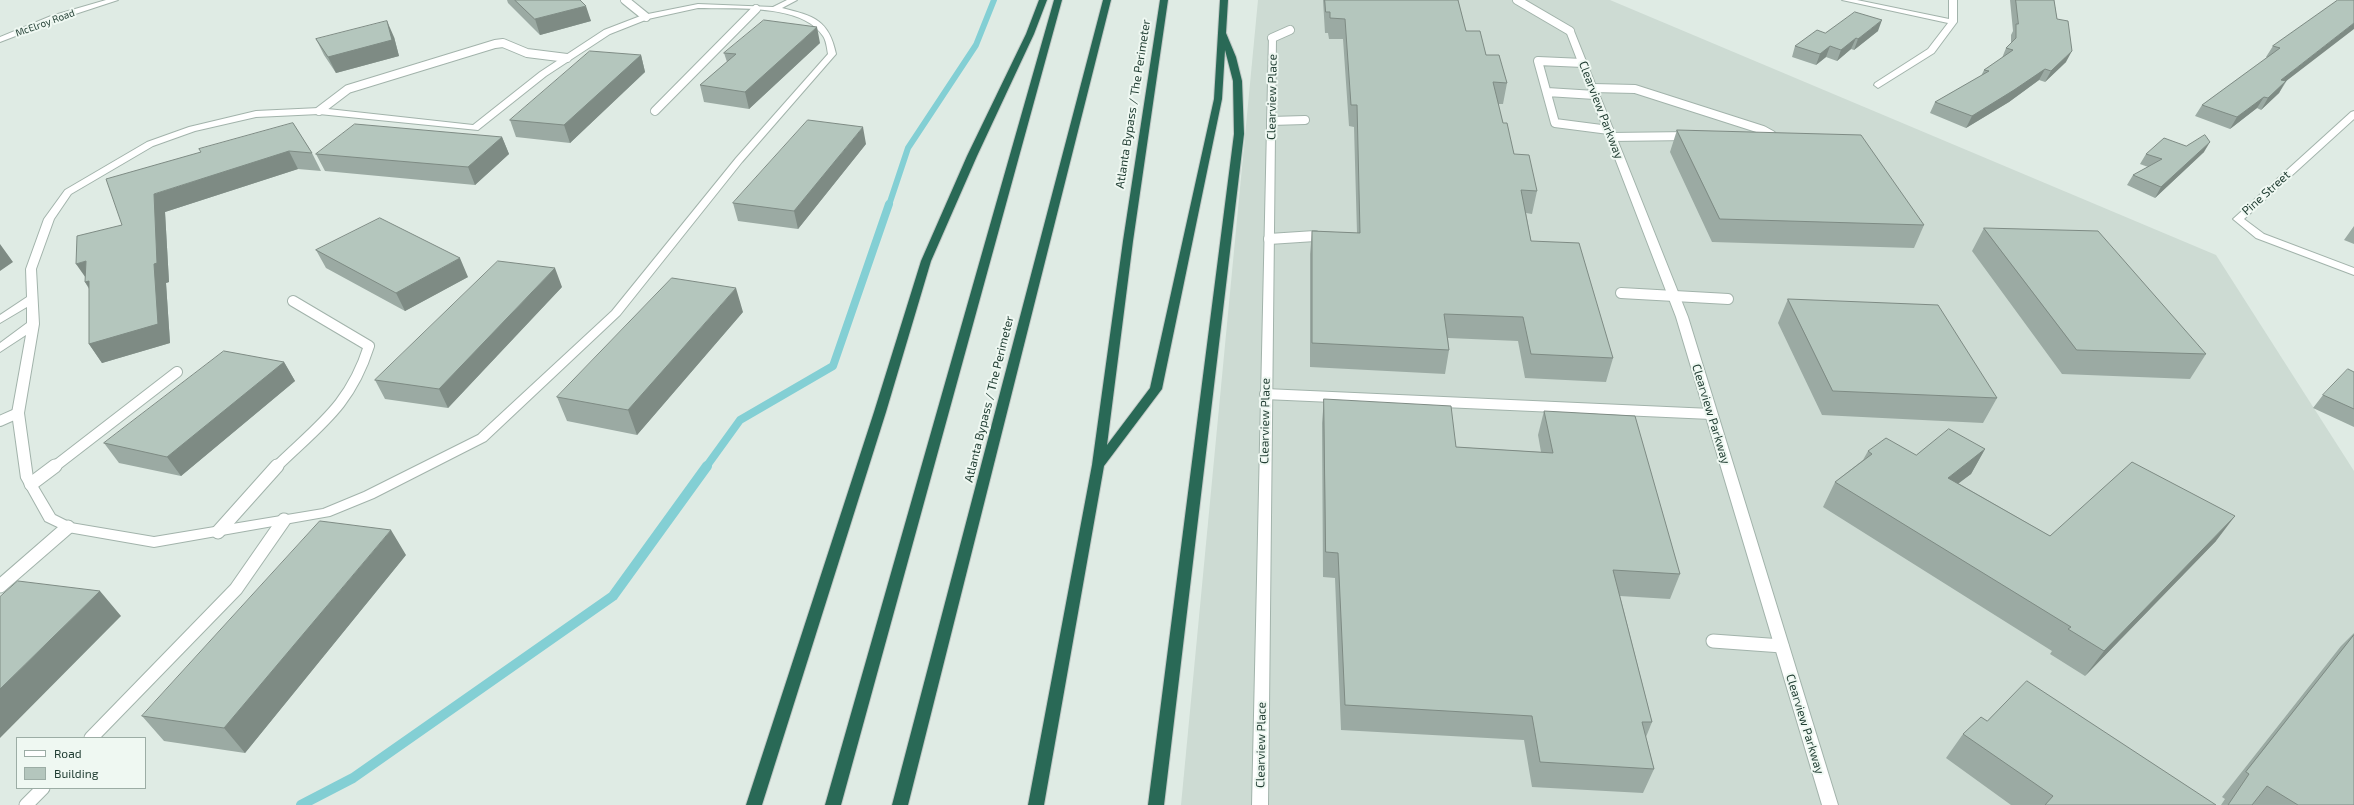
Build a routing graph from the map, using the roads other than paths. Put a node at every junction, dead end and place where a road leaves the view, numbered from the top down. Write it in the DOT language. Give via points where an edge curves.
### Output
graph roads {
  1 [pos="114,0"];
  2 [pos="625,0"];
  3 [pos="793,0"];
  4 [pos="1043,0"];
  5 [pos="1058,0"];
  6 [pos="1107,0"];
  7 [pos="1164,0"];
  8 [pos="1224,0"];
  9 [pos="1517,0"];
  10 [pos="1846,0"];
  11 [pos="1953,0"];
  12 [pos="756,9"];
  13 [pos="773,10"];
  14 [pos="646,17"];
  15 [pos="1953,22"];
  16 [pos="1290,30"];
  17 [pos="1221,31"];
  18 [pos="1570,31"];
  19 [pos="1272,38"];
  20 [pos="0,40"];
  21 [pos="567,58"];
  22 [pos="1583,63"];
  23 [pos="1878,85"];
  24 [pos="1594,91"];
  25 [pos="1547,92"];
  26 [pos="319,111"];
  27 [pos="655,111"];
  28 [pos="2354,114"];
  29 [pos="1305,120"];
  30 [pos="1271,121"];
  31 [pos="1610,133"];
  32 [pos="1701,136"];
  33 [pos="1756,138"];
  34 [pos="1315,236"];
  35 [pos="1270,239"];
  36 [pos="2354,272"];
  37 [pos="1621,293"];
  38 [pos="1674,296"];
  39 [pos="32,298"];
  40 [pos="1728,299"];
  41 [pos="293,301"];
  42 [pos="0,320"];
  43 [pos="33,324"];
  44 [pos="0,348"];
  45 [pos="177,372"];
  46 [pos="1265,394"];
  47 [pos="18,413"];
  48 [pos="1711,414"];
  49 [pos="0,422"];
  50 [pos="1098,464"];
  51 [pos="30,484"];
  52 [pos="284,520"];
  53 [pos="68,527"];
  54 [pos="218,532"];
  55 [pos="0,586"];
  56 [pos="1713,641"];
  57 [pos="1782,646"];
  58 [pos="92,737"];
  59 [pos="42,789"];
  60 [pos="26,805"];
  61 [pos="754,805"];
  62 [pos="833,805"];
  63 [pos="900,805"];
  64 [pos="1036,805"];
  65 [pos="1156,805"];
  66 [pos="1260,805"];
  67 [pos="1830,805"];
  1 -- 20 [label="street, McElroy Road" via="54,18"];
  2 -- 14 [label="lane"];
  3 -- 13 [label="street"];
  4 -- 61 [label="highway" via="1030,34 926,261 878,420"];
  5 -- 62 [label="highway"];
  6 -- 63 [label="highway, Atlanta Bypass / The Perimeter"];
  7 -- 50 [label="highway, Atlanta Bypass / The Perimeter"];
  8 -- 17 [label="highway"];
  9 -- 18 [label="lane"];
  10 -- 15 [label="street"];
  11 -- 15 [label="street"];
  12 -- 13 [label="street"];
  12 -- 14 [label="street" via="698,6"];
  12 -- 27 [label="lane"];
  13 -- 52 [label="street" via="794,12 813,20 824,29 833,44 832,54 739,160 616,313 482,438 369,495 325,513"];
  14 -- 21 [label="street" via="607,32"];
  15 -- 23 [label="street" via="1931,51"];
  16 -- 19 [label="lane"];
  17 -- 50 [label="highway" via="1218,99 1156,389"];
  17 -- 65 [label="highway" via="1230,49 1240,88 1239,134"];
  18 -- 22 [label="street, Clearview Parkway"];
  19 -- 30 [label="street, Clearview Place"];
  21 -- 26 [label="lane" via="527,54 503,43 495,44 348,89"];
  21 -- 26 [label="street" via="542,74 475,128"];
  22 -- 24 [label="street, Clearview Parkway"];
  22 -- 25 [label="lane" via="1538,61"];
  24 -- 25 [label="lane"];
  24 -- 31 [label="street, Clearview Parkway"];
  24 -- 33 [label="lane" via="1635,89 1772,135 1769,138"];
  25 -- 31 [label="lane" via="1555,123"];
  26 -- 39 [label="street" via="256,114 192,129 150,144 68,192 49,219 31,269"];
  28 -- 36 [label="street, Pine Street" via="2238,219 2260,236"];
  29 -- 30 [label="lane"];
  30 -- 35 [label="street, Clearview Place"];
  31 -- 32 [label="lane"];
  31 -- 38 [label="street, Clearview Parkway"];
  34 -- 35 [label="lane"];
  35 -- 46 [label="street, Clearview Place"];
  37 -- 38 [label="lane"];
  38 -- 40 [label="lane"];
  38 -- 48 [label="street, Clearview Parkway"];
  39 -- 42 [label="street"];
  39 -- 43 [label="street"];
  41 -- 54 [label="lane" via="369,346 364,368 344,404 286,458"];
  43 -- 44 [label="street"];
  43 -- 47 [label="street"];
  45 -- 51 [label="lane" via="78,450"];
  46 -- 48 [label="lane"];
  46 -- 66 [label="street, Clearview Place"];
  47 -- 49 [label="lane"];
  47 -- 51 [label="street"];
  48 -- 57 [label="street, Clearview Parkway"];
  50 -- 64 [label="highway, Atlanta Bypass / The Perimeter"];
  51 -- 53 [label="street" via="50,518"];
  52 -- 54 [label="street"];
  52 -- 58 [label="lane" via="236,589"];
  53 -- 54 [label="street" via="154,542"];
  53 -- 55 [label="lane"];
  56 -- 57 [label="lane"];
  57 -- 67 [label="street, Clearview Parkway"];
  59 -- 60 [label="lane"];
}
